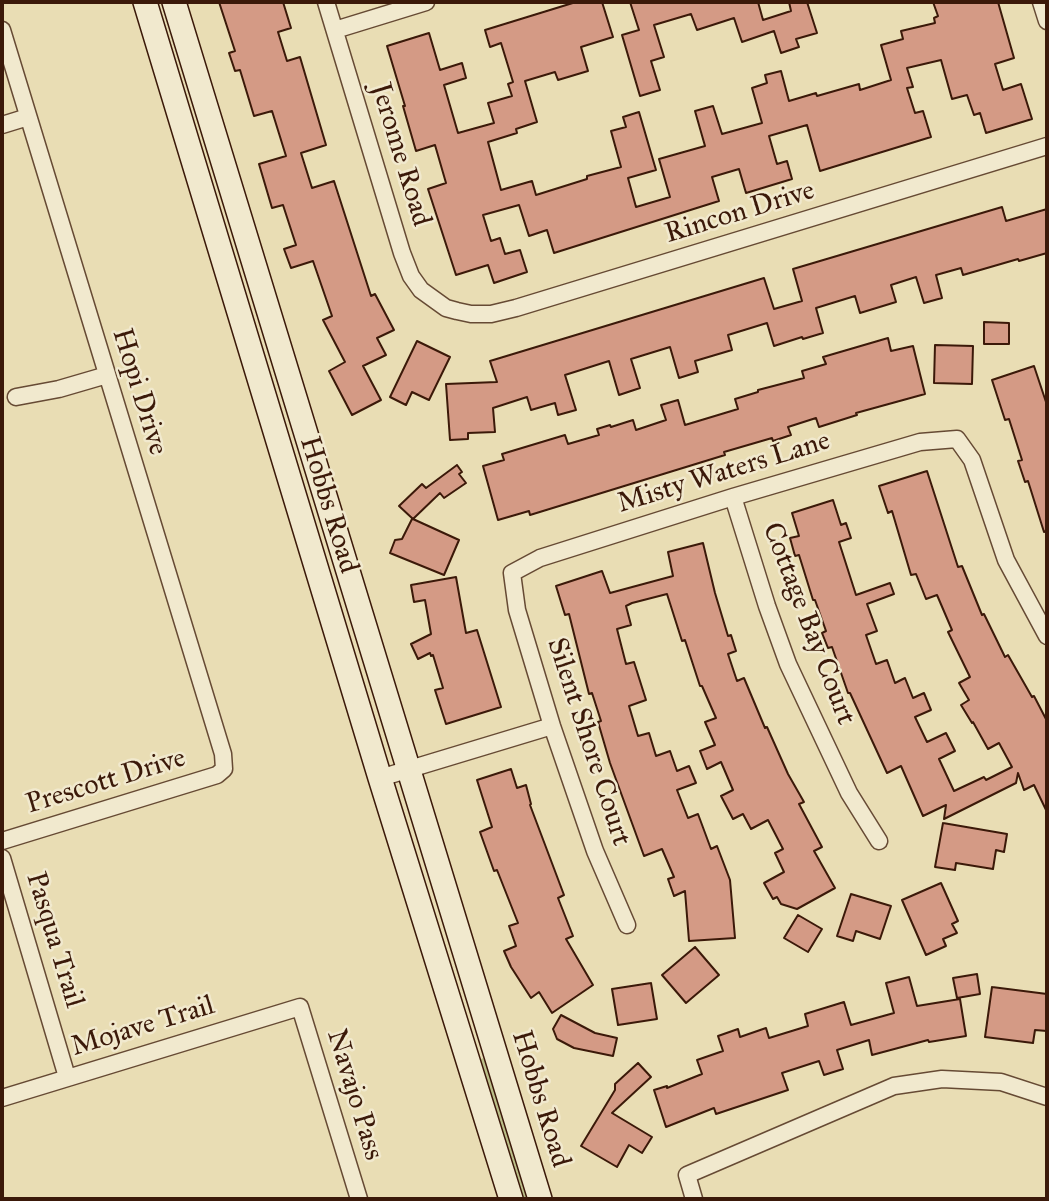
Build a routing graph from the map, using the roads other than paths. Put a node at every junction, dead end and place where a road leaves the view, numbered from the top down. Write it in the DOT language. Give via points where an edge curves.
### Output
graph roads {
  1 [pos="145,2"];
  2 [pos="174,2"];
  3 [pos="326,2"];
  4 [pos="426,2"];
  5 [pos="1041,2"];
  6 [pos="1047,21"];
  7 [pos="2,30"];
  8 [pos="335,30"];
  9 [pos="28,117"];
  10 [pos="2,125"];
  11 [pos="1047,146"];
  12 [pos="446,308"];
  13 [pos="107,375"];
  14 [pos="16,397"];
  15 [pos="733,497"];
  16 [pos="512,573"];
  17 [pos="1047,636"];
  18 [pos="552,726"];
  19 [pos="224,769"];
  20 [pos="408,771"];
  21 [pos="380,778"];
  22 [pos="2,841"];
  23 [pos="879,841"];
  24 [pos="2,858"];
  25 [pos="627,925"];
  26 [pos="299,1007"];
  27 [pos="484,1015"];
  28 [pos="457,1024"];
  29 [pos="67,1077"];
  30 [pos="1047,1097"];
  31 [pos="2,1098"];
  32 [pos="359,1199"];
  33 [pos="511,1199"];
  34 [pos="540,1199"];
  35 [pos="694,1199"];
  1 -- 21 [label="street, Hobbs Road"];
  2 -- 20 [label="street, Hobbs Road"];
  3 -- 8 [label="street, Jerome Road"];
  4 -- 8 [label="street"];
  5 -- 6 [label="street"];
  7 -- 9 [label="street, Hopi Drive"];
  8 -- 12 [label="street, Jerome Road" via="411,276 421,290"];
  9 -- 10 [label="street"];
  9 -- 13 [label="street, Hopi Drive"];
  11 -- 12 [label="street, Rincon Drive" via="516,309 471,314"];
  13 -- 14 [label="street"];
  13 -- 19 [label="street, Hopi Drive"];
  15 -- 16 [label="street, Misty Waters Lane" via="540,558"];
  15 -- 17 [label="street, Misty Waters Lane" via="920,442 957,439 972,460 1006,560"];
  15 -- 23 [label="street, Cottage Bay Court" via="788,664 849,793"];
  16 -- 18 [label="street, Silent Shore Court" via="517,610"];
  18 -- 20 [label="street"];
  18 -- 25 [label="street, Silent Shore Court" via="595,851"];
  19 -- 22 [label="street, Prescott Drive" via="217,775"];
  20 -- 21 [label="street"];
  20 -- 27 [label="street, Hobbs Road"];
  21 -- 28 [label="street, Hobbs Road"];
  24 -- 29 [label="street, Pasqua Trail"];
  26 -- 29 [label="street, Mojave Trail"];
  26 -- 32 [label="street, Navajo Pass"];
  27 -- 28 [label="street, Hobbs Road"];
  27 -- 34 [label="street, Hobbs Road"];
  28 -- 33 [label="street, Hobbs Road"];
  29 -- 31 [label="street, Mojave Trail"];
  30 -- 35 [label="street" via="1000,1082 942,1079 894,1086 687,1175"];
}
